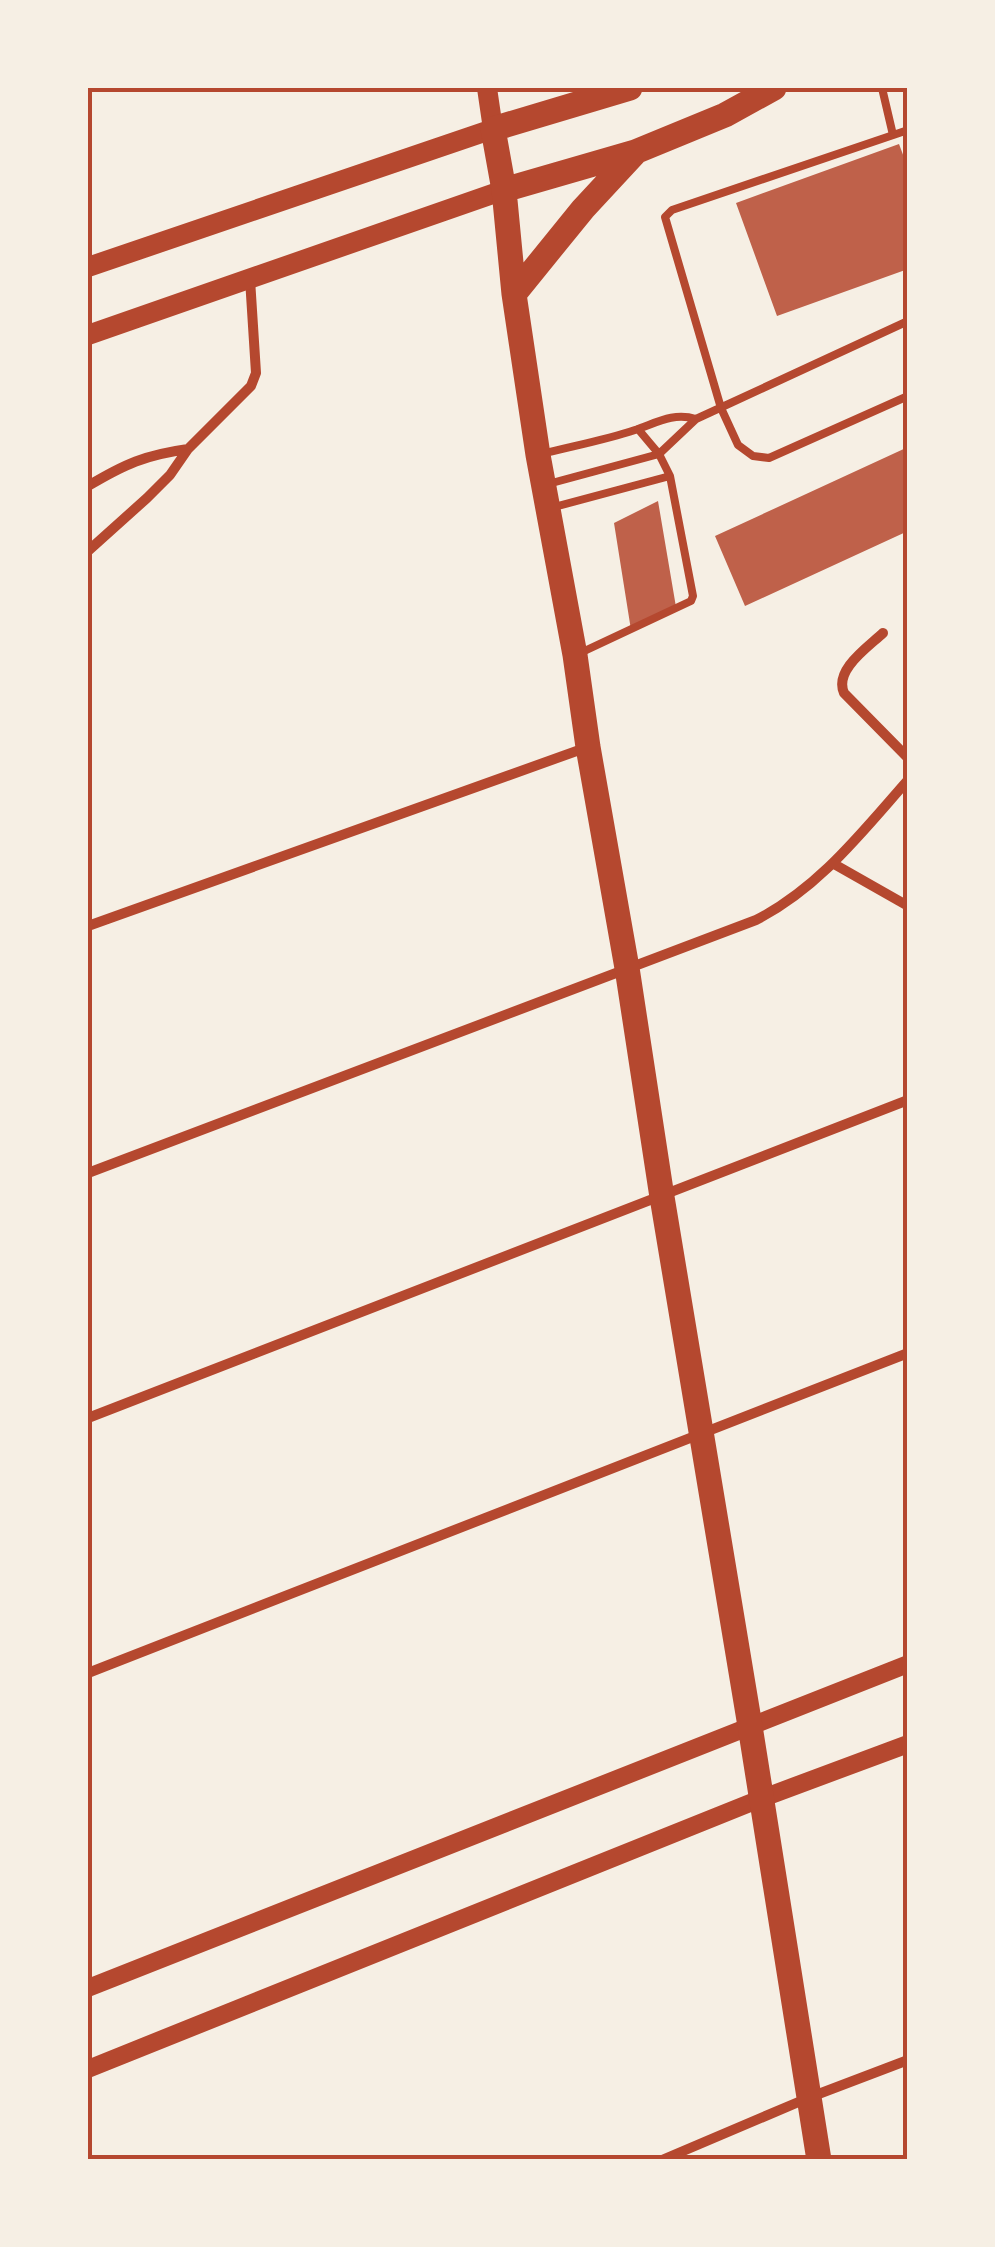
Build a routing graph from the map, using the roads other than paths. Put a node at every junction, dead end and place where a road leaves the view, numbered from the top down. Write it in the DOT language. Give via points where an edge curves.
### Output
graph roads {
  1 [pos="487,88"];
  2 [pos="560,88"];
  3 [pos="630,88"];
  4 [pos="774,88"];
  5 [pos="882,88"];
  6 [pos="590,98"];
  7 [pos="493,129"];
  8 [pos="908,130"];
  9 [pos="893,134"];
  10 [pos="635,152"];
  11 [pos="504,190"];
  12 [pos="88,267"];
  13 [pos="250,278"];
  14 [pos="514,294"];
  15 [pos="908,321"];
  16 [pos="88,336"];
  17 [pos="908,396"];
  18 [pos="721,408"];
  19 [pos="696,419"];
  20 [pos="638,429"];
  21 [pos="188,449"];
  22 [pos="659,454"];
  23 [pos="538,455"];
  24 [pos="670,476"];
  25 [pos="88,486"];
  26 [pos="546,497"];
  27 [pos="88,551"];
  28 [pos="882,633"];
  29 [pos="575,655"];
  30 [pos="588,747"];
  31 [pos="908,758"];
  32 [pos="908,780"];
  33 [pos="834,864"];
  34 [pos="908,906"];
  35 [pos="88,926"];
  36 [pos="627,968"];
  37 [pos="908,1100"];
  38 [pos="88,1173"];
  39 [pos="662,1197"];
  40 [pos="908,1354"];
  41 [pos="88,1418"];
  42 [pos="702,1434"];
  43 [pos="908,1664"];
  44 [pos="88,1672"];
  45 [pos="750,1726"];
  46 [pos="908,1744"];
  47 [pos="760,1799"];
  48 [pos="88,1988"];
  49 [pos="908,2060"];
  50 [pos="88,2069"];
  51 [pos="808,2098"];
  52 [pos="662,2160"];
  53 [pos="818,2160"];
  1 -- 7 [label="main road"];
  2 -- 6 [label="main road"];
  3 -- 6 [label="main road"];
  4 -- 10 [label="main road"];
  5 -- 9 [label="lane"];
  6 -- 7 [label="main road"];
  7 -- 11 [label="main road"];
  7 -- 12 [label="main road"];
  8 -- 9 [label="lane"];
  9 -- 18 [label="lane" via="672,210 665,218"];
  10 -- 11 [label="main road"];
  10 -- 14 [label="main road"];
  11 -- 13 [label="main road"];
  11 -- 14 [label="main road"];
  13 -- 16 [label="main road"];
  13 -- 21 [label="street" via="256,373 240,399"];
  14 -- 23 [label="main road"];
  15 -- 18 [label="lane"];
  17 -- 18 [label="lane" via="768,458 738,445"];
  18 -- 19 [label="lane"];
  19 -- 20 [label="lane" via="669,418"];
  19 -- 22 [label="lane"];
  20 -- 22 [label="lane"];
  20 -- 23 [label="lane"];
  21 -- 25 [label="street" via="127,463"];
  21 -- 27 [label="street" via="170,475"];
  22 -- 24 [label="lane"];
  22 -- 26 [label="lane"];
  23 -- 26 [label="main road"];
  24 -- 26 [label="lane"];
  24 -- 29 [label="lane" via="692,602"];
  26 -- 29 [label="main road"];
  28 -- 31 [label="street" via="840,684"];
  29 -- 30 [label="main road"];
  30 -- 35 [label="street"];
  30 -- 36 [label="main road"];
  32 -- 33 [label="street"];
  33 -- 34 [label="street"];
  33 -- 36 [label="street" via="778,910"];
  36 -- 38 [label="street"];
  36 -- 39 [label="main road"];
  37 -- 39 [label="street"];
  39 -- 41 [label="street"];
  39 -- 42 [label="main road"];
  40 -- 42 [label="street"];
  42 -- 44 [label="street"];
  42 -- 45 [label="main road"];
  43 -- 45 [label="street"];
  45 -- 47 [label="main road"];
  45 -- 48 [label="street"];
  46 -- 47 [label="street"];
  47 -- 50 [label="street"];
  47 -- 51 [label="main road"];
  49 -- 51 [label="street"];
  51 -- 52 [label="street"];
  51 -- 53 [label="main road"];
}
